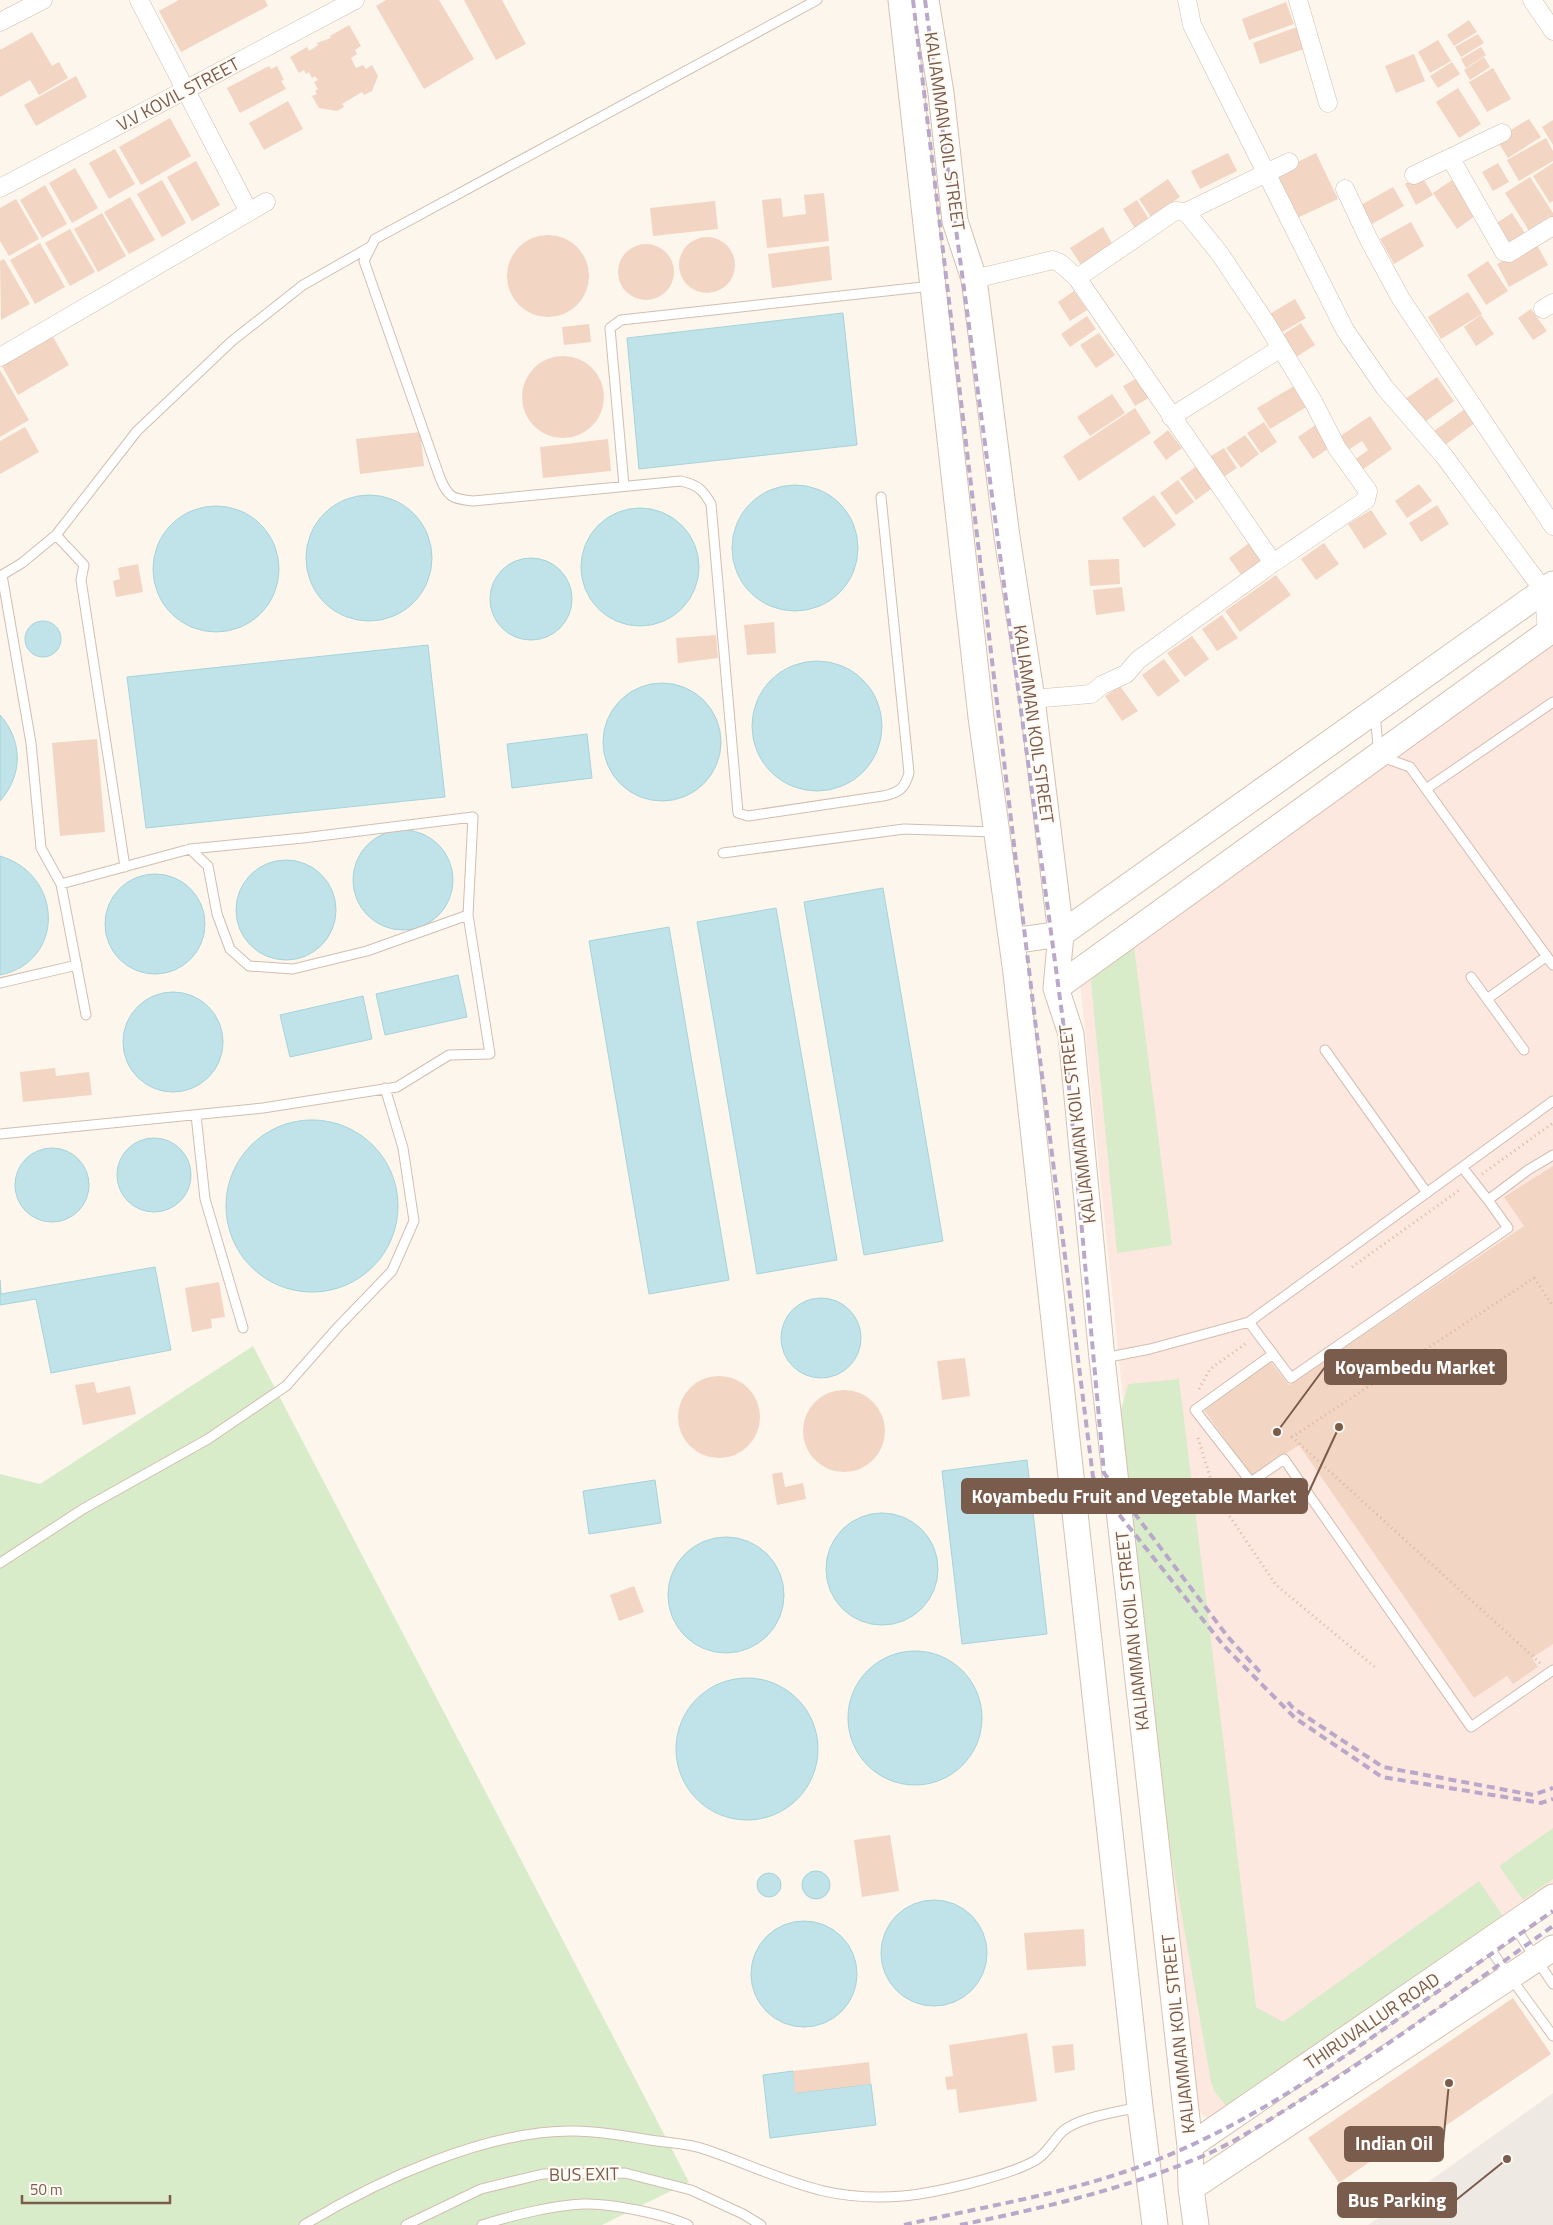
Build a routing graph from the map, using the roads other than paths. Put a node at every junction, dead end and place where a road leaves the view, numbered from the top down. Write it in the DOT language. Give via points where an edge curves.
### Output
graph roads {
  1 [pos="43,0"];
  2 [pos="140,0"];
  3 [pos="355,0"];
  4 [pos="817,0"];
  5 [pos="901,0"];
  6 [pos="926,0"];
  7 [pos="1187,0"];
  8 [pos="1298,0"];
  9 [pos="1532,0"];
  10 [pos="0,22"];
  11 [pos="1553,31"];
  12 [pos="186,90"];
  13 [pos="1328,103"];
  14 [pos="1502,133"];
  15 [pos="1451,159"];
  16 [pos="1289,162"];
  17 [pos="1265,173"];
  18 [pos="1414,175"];
  19 [pos="0,188"];
  20 [pos="1345,189"];
  21 [pos="266,202"];
  22 [pos="249,212"];
  23 [pos="1186,212"];
  24 [pos="1553,226"];
  25 [pos="371,247"];
  26 [pos="1077,278"];
  27 [pos="974,279"];
  28 [pos="935,285"];
  29 [pos="1281,348"];
  30 [pos="0,357"];
  31 [pos="1171,417"];
  32 [pos="624,486"];
  33 [pos="881,497"];
  34 [pos="1553,526"];
  35 [pos="56,535"];
  36 [pos="1273,563"];
  37 [pos="1,575"];
  38 [pos="1548,588"];
  39 [pos="1550,631"];
  40 [pos="1032,698"];
  41 [pos="1553,702"];
  42 [pos="1375,713"];
  43 [pos="1379,756"];
  44 [pos="1426,789"];
  45 [pos="998,832"];
  46 [pos="190,848"];
  47 [pos="723,853"];
  48 [pos="125,866"];
  49 [pos="61,884"];
  50 [pos="468,915"];
  51 [pos="1061,934"];
  52 [pos="1012,940"];
  53 [pos="1547,956"];
  54 [pos="77,965"];
  55 [pos="1553,965"];
  56 [pos="1016,973"];
  57 [pos="1471,977"];
  58 [pos="0,983"];
  59 [pos="1056,988"];
  60 [pos="1487,999"];
  61 [pos="86,1015"];
  62 [pos="1326,1050"];
  63 [pos="1524,1050"];
  64 [pos="385,1088"];
  65 [pos="1553,1101"];
  66 [pos="196,1114"];
  67 [pos="0,1134"];
  68 [pos="1553,1155"];
  69 [pos="1462,1167"];
  70 [pos="1427,1193"];
  71 [pos="1488,1200"];
  72 [pos="1249,1322"];
  73 [pos="243,1328"];
  74 [pos="1273,1354"];
  75 [pos="1102,1358"];
  76 [pos="0,1563"];
  77 [pos="1549,1669"];
  78 [pos="1553,1897"];
  79 [pos="1512,1925"];
  80 [pos="1485,1944"];
  81 [pos="1544,1954"];
  82 [pos="1510,1977"];
  83 [pos="1553,1984"];
  84 [pos="1553,2036"];
  85 [pos="1140,2107"];
  86 [pos="1190,2146"];
  87 [pos="1191,2188"];
  88 [pos="304,2225"];
  89 [pos="406,2225"];
  90 [pos="482,2225"];
  91 [pos="688,2225"];
  92 [pos="761,2225"];
  93 [pos="1155,2225"];
  94 [pos="1196,2225"];
  1 -- 10 [label="street"];
  2 -- 12 [label="street"];
  3 -- 12 [label="street, V.V KOVIL STREET"];
  4 -- 25 [label="lane" via="375,239"];
  5 -- 28 [label="main road, KALIAMMAN KOIL STREET"];
  6 -- 27 [label="main road, KALIAMMAN KOIL STREET" via="941,93 955,221"];
  7 -- 17 [label="street" via="1192,25"];
  8 -- 13 [label="street"];
  9 -- 11 [label="street"];
  12 -- 19 [label="street, V.V KOVIL STREET"];
  12 -- 22 [label="street"];
  14 -- 15 [label="street"];
  15 -- 18 [label="street"];
  15 -- 24 [label="street" via="1504,252 1509,253"];
  16 -- 17 [label="street"];
  17 -- 23 [label="street"];
  17 -- 38 [label="street" via="1345,330 1385,388 1444,456"];
  20 -- 34 [label="street" via="1401,299"];
  21 -- 22 [label="street"];
  22 -- 30 [label="street"];
  23 -- 26 [label="street" via="1175,211 1168,215"];
  23 -- 29 [label="street" via="1220,254"];
  25 -- 32 [label="lane" via="364,261 445,491 455,499 473,501"];
  25 -- 35 [label="lane" via="304,286 232,341 137,431"];
  26 -- 27 [label="street" via="1053,260"];
  26 -- 31 [label="street"];
  27 -- 40 [label="main road, KALIAMMAN KOIL STREET" via="1007,537"];
  28 -- 32 [label="lane" via="620,320 610,328"];
  28 -- 45 [label="main road, KALIAMMAN KOIL STREET" via="981,716"];
  29 -- 31 [label="street"];
  29 -- 36 [label="street" via="1337,448 1368,494 1366,500"];
  31 -- 36 [label="street"];
  32 -- 33 [label="lane" via="681,481 703,490 711,504 738,813 748,816 884,796 905,786 909,773"];
  35 -- 37 [label="lane" via="22,563"];
  35 -- 48 [label="lane" via="84,565 82,590"];
  36 -- 40 [label="street" via="1138,660 1126,674 1102,684 1091,694"];
  37 -- 49 [label="lane" via="30,742 41,848"];
  38 -- 39 [label="street"];
  38 -- 42 [label="main road"];
  39 -- 43 [label="main road"];
  40 -- 51 [label="main road, KALIAMMAN KOIL STREET"];
  41 -- 44 [label="lane"];
  42 -- 43 [label="lane"];
  42 -- 51 [label="main road"];
  43 -- 44 [label="lane" via="1410,767"];
  43 -- 59 [label="main road"];
  44 -- 53 [label="lane"];
  45 -- 47 [label="lane" via="904,829"];
  45 -- 52 [label="main road, KALIAMMAN KOIL STREET"];
  46 -- 48 [label="lane"];
  46 -- 50 [label="lane" via="208,866 217,914 230,949 249,966 293,968 367,951"];
  46 -- 50 [label="lane" via="472,817"];
  48 -- 49 [label="lane"];
  49 -- 54 [label="lane"];
  50 -- 64 [label="lane" via="490,1054 449,1055 397,1087"];
  51 -- 52 [label="main road"];
  51 -- 59 [label="main road, KALIAMMAN KOIL STREET"];
  52 -- 56 [label="main road, KALIAMMAN KOIL STREET"];
  53 -- 55 [label="lane"];
  53 -- 60 [label="lane"];
  54 -- 58 [label="lane"];
  54 -- 61 [label="lane"];
  56 -- 59 [label="main road"];
  56 -- 85 [label="main road, KALIAMMAN KOIL STREET"];
  57 -- 60 [label="lane"];
  59 -- 75 [label="main road, KALIAMMAN KOIL STREET" via="1071,1034"];
  60 -- 63 [label="lane"];
  62 -- 70 [label="lane"];
  64 -- 66 [label="lane" via="263,1108"];
  64 -- 76 [label="lane" via="403,1148 414,1221 392,1271 286,1386 208,1439 83,1509"];
  65 -- 69 [label="lane"];
  66 -- 67 [label="lane"];
  66 -- 73 [label="lane" via="205,1199"];
  68 -- 71 [label="lane"];
  69 -- 70 [label="lane"];
  69 -- 71 [label="lane"];
  70 -- 72 [label="lane"];
  71 -- 74 [label="lane" via="1508,1228 1291,1378"];
  72 -- 74 [label="lane"];
  72 -- 75 [label="lane" via="1150,1349"];
  74 -- 77 [label="lane" via="1195,1410 1251,1482 1284,1460 1471,1726"];
  75 -- 86 [label="main road, KALIAMMAN KOIL STREET"];
  78 -- 79 [label="main road, THIRUVALLUR ROAD"];
  79 -- 80 [label="main road, THIRUVALLUR ROAD"];
  79 -- 81 [label="lane"];
  80 -- 82 [label="lane"];
  80 -- 86 [label="main road, THIRUVALLUR ROAD"];
  81 -- 82 [label="main road"];
  81 -- 83 [label="lane"];
  82 -- 84 [label="lane"];
  82 -- 87 [label="main road"];
  85 -- 88 [label="lane" via="1086,2120 1064,2131 1038,2159 1014,2170 904,2196 823,2192 704,2149 624,2135 574,2131 530,2135 459,2151 375,2186"];
  85 -- 93 [label="main road, KALIAMMAN KOIL STREET"];
  86 -- 87 [label="main road, KALIAMMAN KOIL STREET"];
  87 -- 94 [label="main road, KALIAMMAN KOIL STREET"];
  89 -- 92 [label="lane, BUS EXIT" via="481,2189 525,2178 543,2174 625,2173 691,2190"];
  90 -- 91 [label="lane" via="509,2216 583,2204 628,2209"];
}
